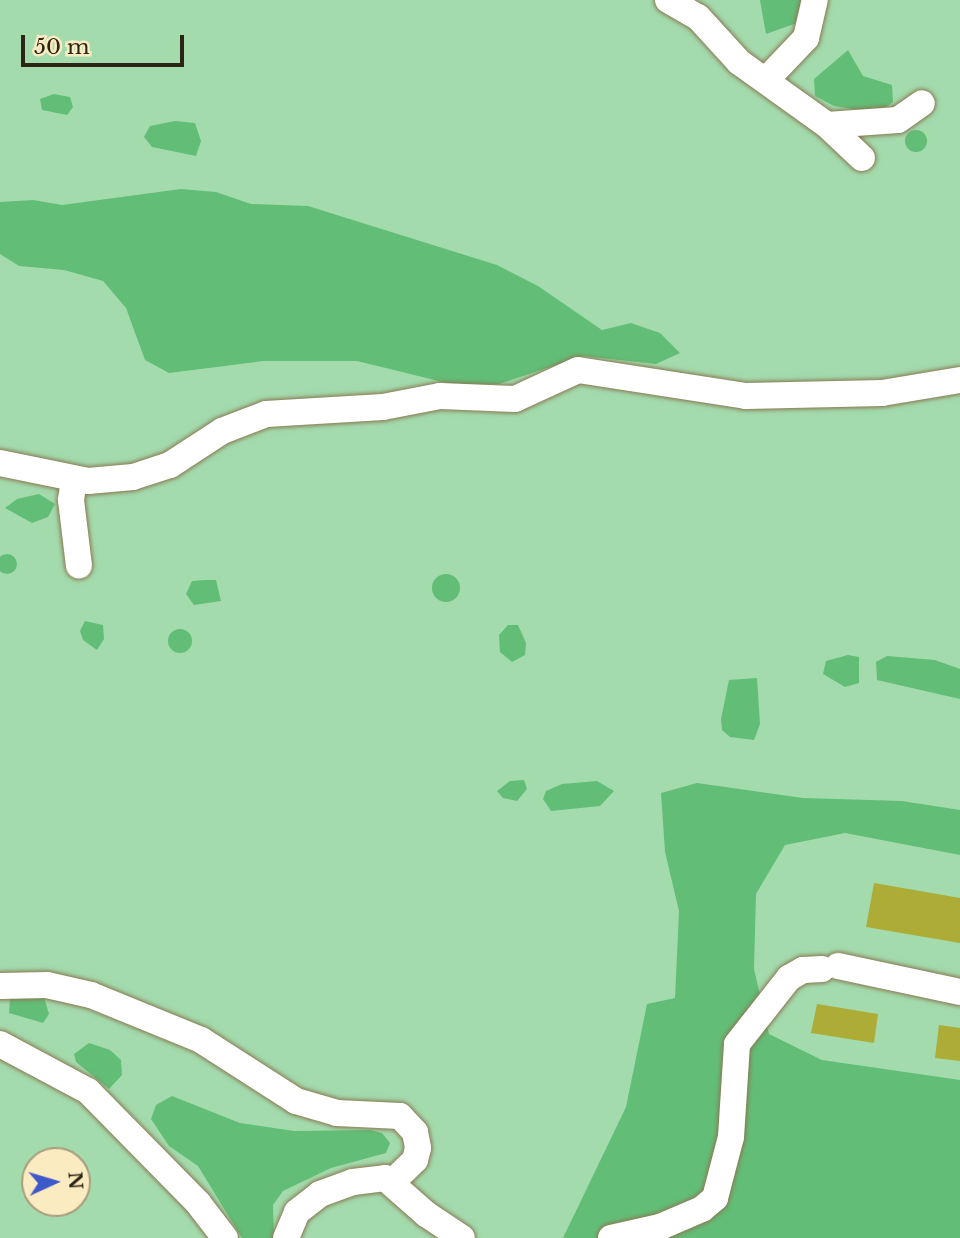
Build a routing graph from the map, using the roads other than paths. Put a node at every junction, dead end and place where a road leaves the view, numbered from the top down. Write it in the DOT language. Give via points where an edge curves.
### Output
graph roads {
  1 [pos="668,0"];
  2 [pos="815,0"];
  3 [pos="766,80"];
  4 [pos="922,103"];
  5 [pos="827,125"];
  6 [pos="862,158"];
  7 [pos="960,380"];
  8 [pos="0,463"];
  9 [pos="74,479"];
  10 [pos="79,566"];
  11 [pos="0,986"];
  12 [pos="960,992"];
  13 [pos="0,1044"];
  14 [pos="393,1181"];
  15 [pos="225,1238"];
  16 [pos="286,1238"];
  17 [pos="462,1238"];
  18 [pos="611,1238"];
  1 -- 3 [label="lane" via="698,17 727,51"];
  2 -- 3 [label="lane" via="807,38"];
  3 -- 5 [label="lane"];
  4 -- 5 [label="lane" via="898,120"];
  5 -- 6 [label="lane"];
  7 -- 9 [label="lane" via="882,393 746,396 578,370 528,395 502,401 440,396 383,407 266,414 222,431 154,472 110,480"];
  8 -- 9 [label="lane"];
  9 -- 10 [label="lane" via="71,500"];
  11 -- 14 [label="lane" via="47,985 110,1001 201,1040 296,1101 337,1113 400,1116 415,1132 418,1148 415,1160"];
  12 -- 18 [label="lane" via="830,967 803,970 789,978 737,1044 732,1137 715,1198 702,1209 660,1227"];
  13 -- 15 [label="lane" via="88,1091 198,1203"];
  14 -- 16 [label="lane" via="353,1182 320,1194 298,1212"];
  14 -- 17 [label="lane" via="426,1214"];
}
